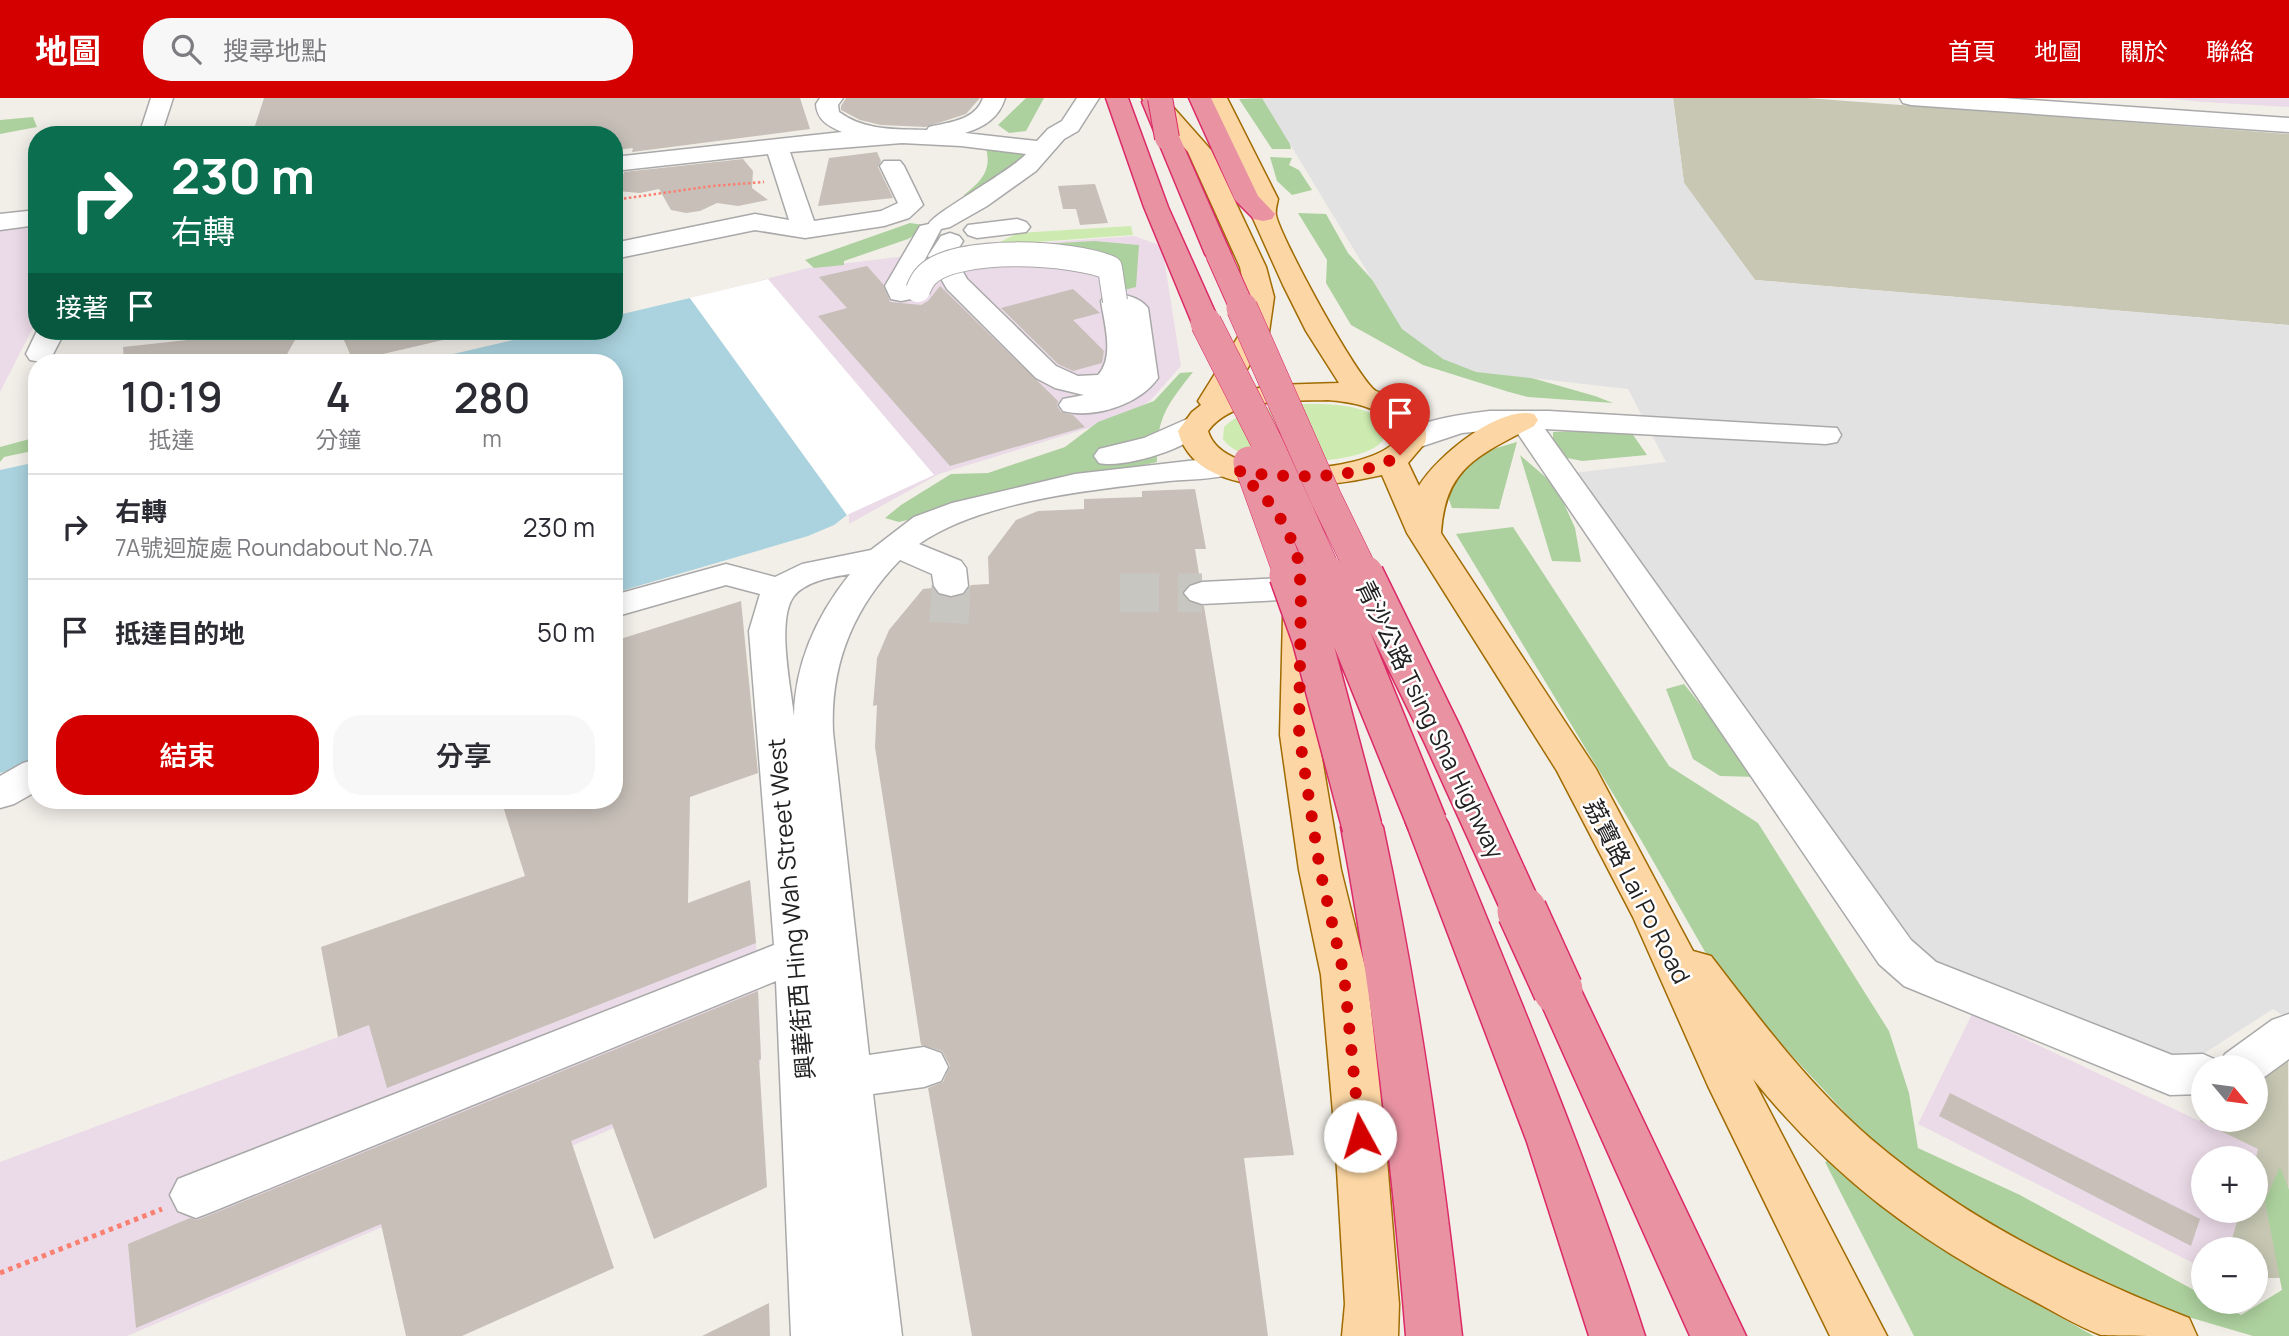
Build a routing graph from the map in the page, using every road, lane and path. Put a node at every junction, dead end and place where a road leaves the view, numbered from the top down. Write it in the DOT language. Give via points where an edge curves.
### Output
graph roads {
  1 [pos="162,98"];
  2 [pos="832,98"];
  3 [pos="994,98"];
  4 [pos="1068,98"];
  5 [pos="1088,98"];
  6 [pos="1093,98"];
  7 [pos="1117,98"];
  8 [pos="1152,98"];
  9 [pos="1160,98"];
  10 [pos="1200,98"];
  11 [pos="1216,98"];
  12 [pos="1911,98"];
  13 [pos="2057,98"];
  14 [pos="2118,100"];
  15 [pos="2289,115"];
  16 [pos="2289,125"];
  17 [pos="153,126"];
  18 [pos="902,136"];
  19 [pos="1167,138"];
  20 [pos="1051,141"];
  21 [pos="778,149"];
  22 [pos="623,166"];
  23 [pos="892,166"];
  24 [pos="789,180"];
  25 [pos="623,199"];
  26 [pos="1156,207"];
  27 [pos="1263,214"];
  28 [pos="28,218"];
  29 [pos="976,219"];
  30 [pos="0,222"];
  31 [pos="1017,227"];
  32 [pos="805,230"];
  33 [pos="942,240"];
  34 [pos="623,249"];
  35 [pos="1115,301"];
  36 [pos="1206,323"];
  37 [pos="1372,399"];
  38 [pos="1074,405"];
  39 [pos="1199,420"];
  40 [pos="1512,421"];
  41 [pos="1826,435"];
  42 [pos="1401,451"];
  43 [pos="1231,469"];
  44 [pos="928,524"];
  45 [pos="1424,533"];
  46 [pos="888,553"];
  47 [pos="951,586"];
  48 [pos="1301,588"];
  49 [pos="780,589"];
  50 [pos="1202,593"];
  51 [pos="623,603"];
  52 [pos="28,777"];
  53 [pos="0,794"];
  54 [pos="1655,917"];
  55 [pos="797,954"];
  56 [pos="2289,1033"];
  57 [pos="2259,1055"];
  58 [pos="925,1067"];
  59 [pos="2191,1074"];
  60 [pos="846,1078"];
  61 [pos="196,1195"];
  62 [pos="0,1273"];
  63 [pos="1714,1331"];
  64 [pos="819,1336"];
  65 [pos="874,1336"];
  66 [pos="1370,1336"];
  67 [pos="1433,1336"];
  68 [pos="1617,1336"];
  69 [pos="1859,1336"];
  70 [pos="2169,1336"];
  1 -- 17 [label="street"];
  2 -- 18 [label="street" via="828,114 837,122 853,130"];
  3 -- 18 [label="street" via="991,109 979,119 945,131"];
  4 -- 20 [label="street"];
  5 -- 20 [label="street" via="1070,126"];
  6 -- 26 [label="highway"];
  7 -- 26 [label="highway"];
  8 -- 19 [label="highway, 青沙公路 Tsing Sha Highway, bridge"];
  8 -- 39 [label="main road, 興華街西 Hing Wah Street West" via="1199,150 1254,267 1260,297 1255,332"];
  9 -- 19 [label="highway, bridge"];
  10 -- 27 [label="highway" via="1247,200"];
  11 -- 27 [label="main road" via="1266,199"];
  12 -- 16 [label="street"];
  13 -- 14 [label="street"];
  14 -- 15 [label="street"];
  18 -- 20 [label="street"];
  18 -- 21 [label="street"];
  19 -- 63 [label="highway, 青沙公路 Tsing Sha Highway, bridge" via="1326,498 1442,734"];
  20 -- 29 [label="street"];
  21 -- 22 [label="street"];
  21 -- 24 [label="street"];
  23 -- 32 [label="street" via="911,205 884,218"];
  24 -- 25 [label="path"];
  24 -- 32 [label="street"];
  26 -- 36 [label="highway"];
  27 -- 37 [label="main road" via="1334,354"];
  28 -- 30 [label="street"];
  29 -- 31 [label="street"];
  29 -- 33 [label="street" via="962,221"];
  32 -- 34 [label="street" via="755,222"];
  33 -- 33 [label="street, bridge" via="928,273 909,292 898,286"];
  33 -- 35 [label="street, bridge" via="967,259 1043,254 1102,263 1110,268"];
  33 -- 35 [label="street" via="956,283 1046,372 1063,383 1095,386 1107,382 1115,372 1120,361"];
  35 -- 38 [label="street" via="1134,308 1143,378 1128,392"];
  36 -- 67 [label="highway, bridge" via="1222,384 1312,639 1362,827 1403,1061"];
  36 -- 68 [label="highway, bridge" via="1361,652 1538,1103"];
  37 -- 39 [label="main road" via="1328,391 1265,395 1241,399"];
  37 -- 40 [label="street" via="1441,414"];
  37 -- 42 [label="main road, 荔寶路 Lai Po Road" via="1405,418 1412,433"];
  39 -- 43 [label="main road" via="1193,431 1195,442 1206,456"];
  39 -- 44 [label="street, 興華街西 Hing Wah Street West" via="1146,449 1045,466 972,488 939,503"];
  40 -- 41 [label="street"];
  40 -- 42 [label="street" via="1431,430"];
  40 -- 45 [label="main road" via="1445,470 1428,496"];
  40 -- 59 [label="street" via="1895,952 1920,974 2170,1075"];
  42 -- 43 [label="main road" via="1372,467 1324,474 1264,475"];
  42 -- 45 [label="main road, 荔寶路 Lai Po Road"];
  43 -- 44 [label="street, 興華街西 Hing Wah Street West" via="1161,470 1083,481 1005,499"];
  43 -- 48 [label="main road" via="1268,501 1285,525 1297,553"];
  44 -- 46 [label="street, 興華街西 Hing Wah Street West"];
  45 -- 54 [label="main road, 荔寶路 Lai Po Road" via="1576,769"];
  46 -- 47 [label="street" via="949,568"];
  46 -- 49 [label="street, 興華街西 Hing Wah Street West" via="815,572"];
  46 -- 60 [label="street, 興華街西 Hing Wah Street West" via="853,593 834,627 814,692 816,772"];
  48 -- 50 [label="street"];
  48 -- 66 [label="main road" via="1299,734 1320,870 1344,975 1372,1304"];
  49 -- 51 [label="street" via="726,574"];
  49 -- 55 [label="street, 興華街西 Hing Wah Street West" via="767,631"];
  52 -- 53 [label="street"];
  54 -- 69 [label="main road, 荔寶路 Lai Po Road" via="1732,1086"];
  54 -- 70 [label="main road" via="1776,1074 1853,1154 1927,1211 2025,1271"];
  55 -- 61 [label="street"];
  55 -- 64 [label="street, 興華街西 Hing Wah Street West"];
  56 -- 57 [label="street"];
  58 -- 60 [label="street"];
  60 -- 65 [label="street, 興華街西 Hing Wah Street West"];
  61 -- 62 [label="path"];
}
